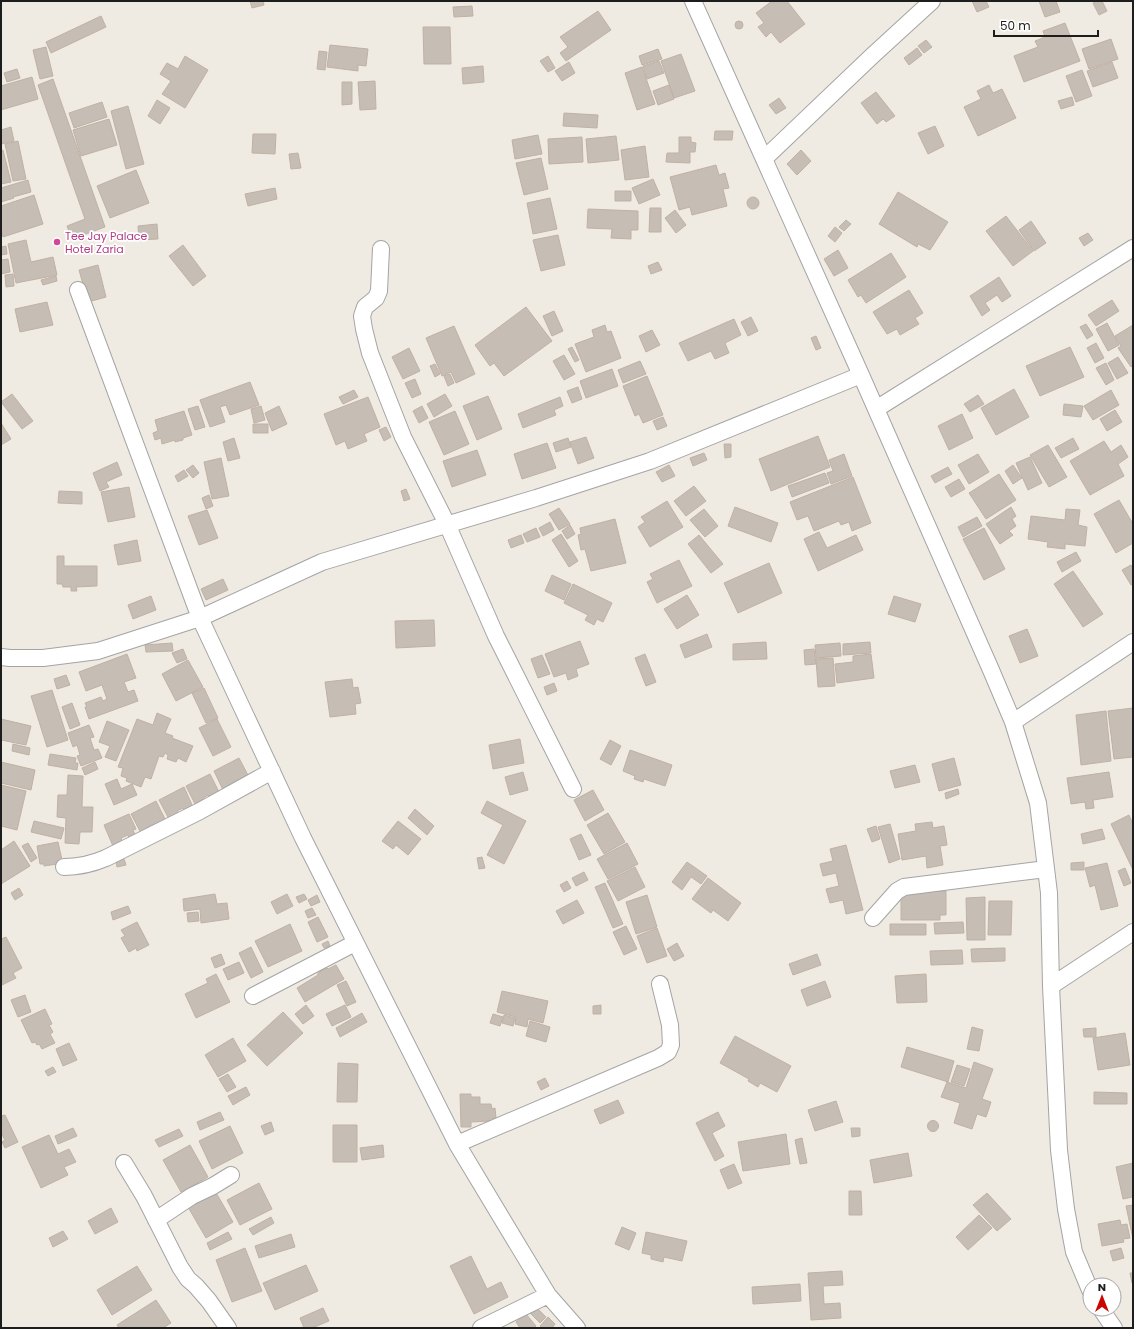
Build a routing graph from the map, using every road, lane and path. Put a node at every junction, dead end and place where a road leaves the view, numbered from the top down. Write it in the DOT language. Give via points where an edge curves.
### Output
graph roads {
  1 [pos="693,1"];
  2 [pos="932,1"];
  3 [pos="764,159"];
  4 [pos="1133,248"];
  5 [pos="381,249"];
  6 [pos="78,290"];
  7 [pos="861,375"];
  8 [pos="876,409"];
  9 [pos="447,524"];
  10 [pos="200,618"];
  11 [pos="1133,642"];
  12 [pos="1,657"];
  13 [pos="1013,722"];
  14 [pos="272,770"];
  15 [pos="573,789"];
  16 [pos="64,867"];
  17 [pos="1046,869"];
  18 [pos="873,918"];
  19 [pos="1133,932"];
  20 [pos="355,943"];
  21 [pos="660,984"];
  22 [pos="1051,986"];
  23 [pos="253,996"];
  24 [pos="457,1144"];
  25 [pos="124,1163"];
  26 [pos="231,1175"];
  27 [pos="156,1220"];
  28 [pos="1085,1277"];
  29 [pos="548,1294"];
  30 [pos="228,1328"];
  31 [pos="481,1328"];
  32 [pos="577,1328"];
  1 -- 3 [label="street"];
  2 -- 3 [label="street"];
  3 -- 7 [label="street"];
  4 -- 8 [label="street"];
  5 -- 9 [label="street" via="379,291 376,298 365,307 362,316 364,329 370,353 403,437"];
  6 -- 10 [label="street"];
  7 -- 8 [label="street"];
  7 -- 9 [label="street" via="650,461"];
  8 -- 13 [label="street"];
  9 -- 10 [label="street" via="322,562"];
  9 -- 15 [label="street" via="496,636"];
  10 -- 12 [label="street" via="98,651 44,658"];
  10 -- 14 [label="street"];
  11 -- 13 [label="street"];
  13 -- 17 [label="street" via="1038,802"];
  14 -- 16 [label="street" via="200,812 106,858 78,867"];
  14 -- 20 [label="street"];
  17 -- 18 [label="street" via="904,887 897,891"];
  17 -- 22 [label="street"];
  19 -- 22 [label="street"];
  20 -- 23 [label="street"];
  20 -- 24 [label="street"];
  21 -- 24 [label="street" via="670,1025 671,1045 668,1052"];
  22 -- 28 [label="street" via="1059,1150 1074,1252"];
  24 -- 29 [label="street"];
  25 -- 27 [label="street"];
  26 -- 27 [label="street" via="192,1196"];
  27 -- 30 [label="street" via="188,1279 209,1301"];
  29 -- 31 [label="street"];
  29 -- 32 [label="street"];
}
